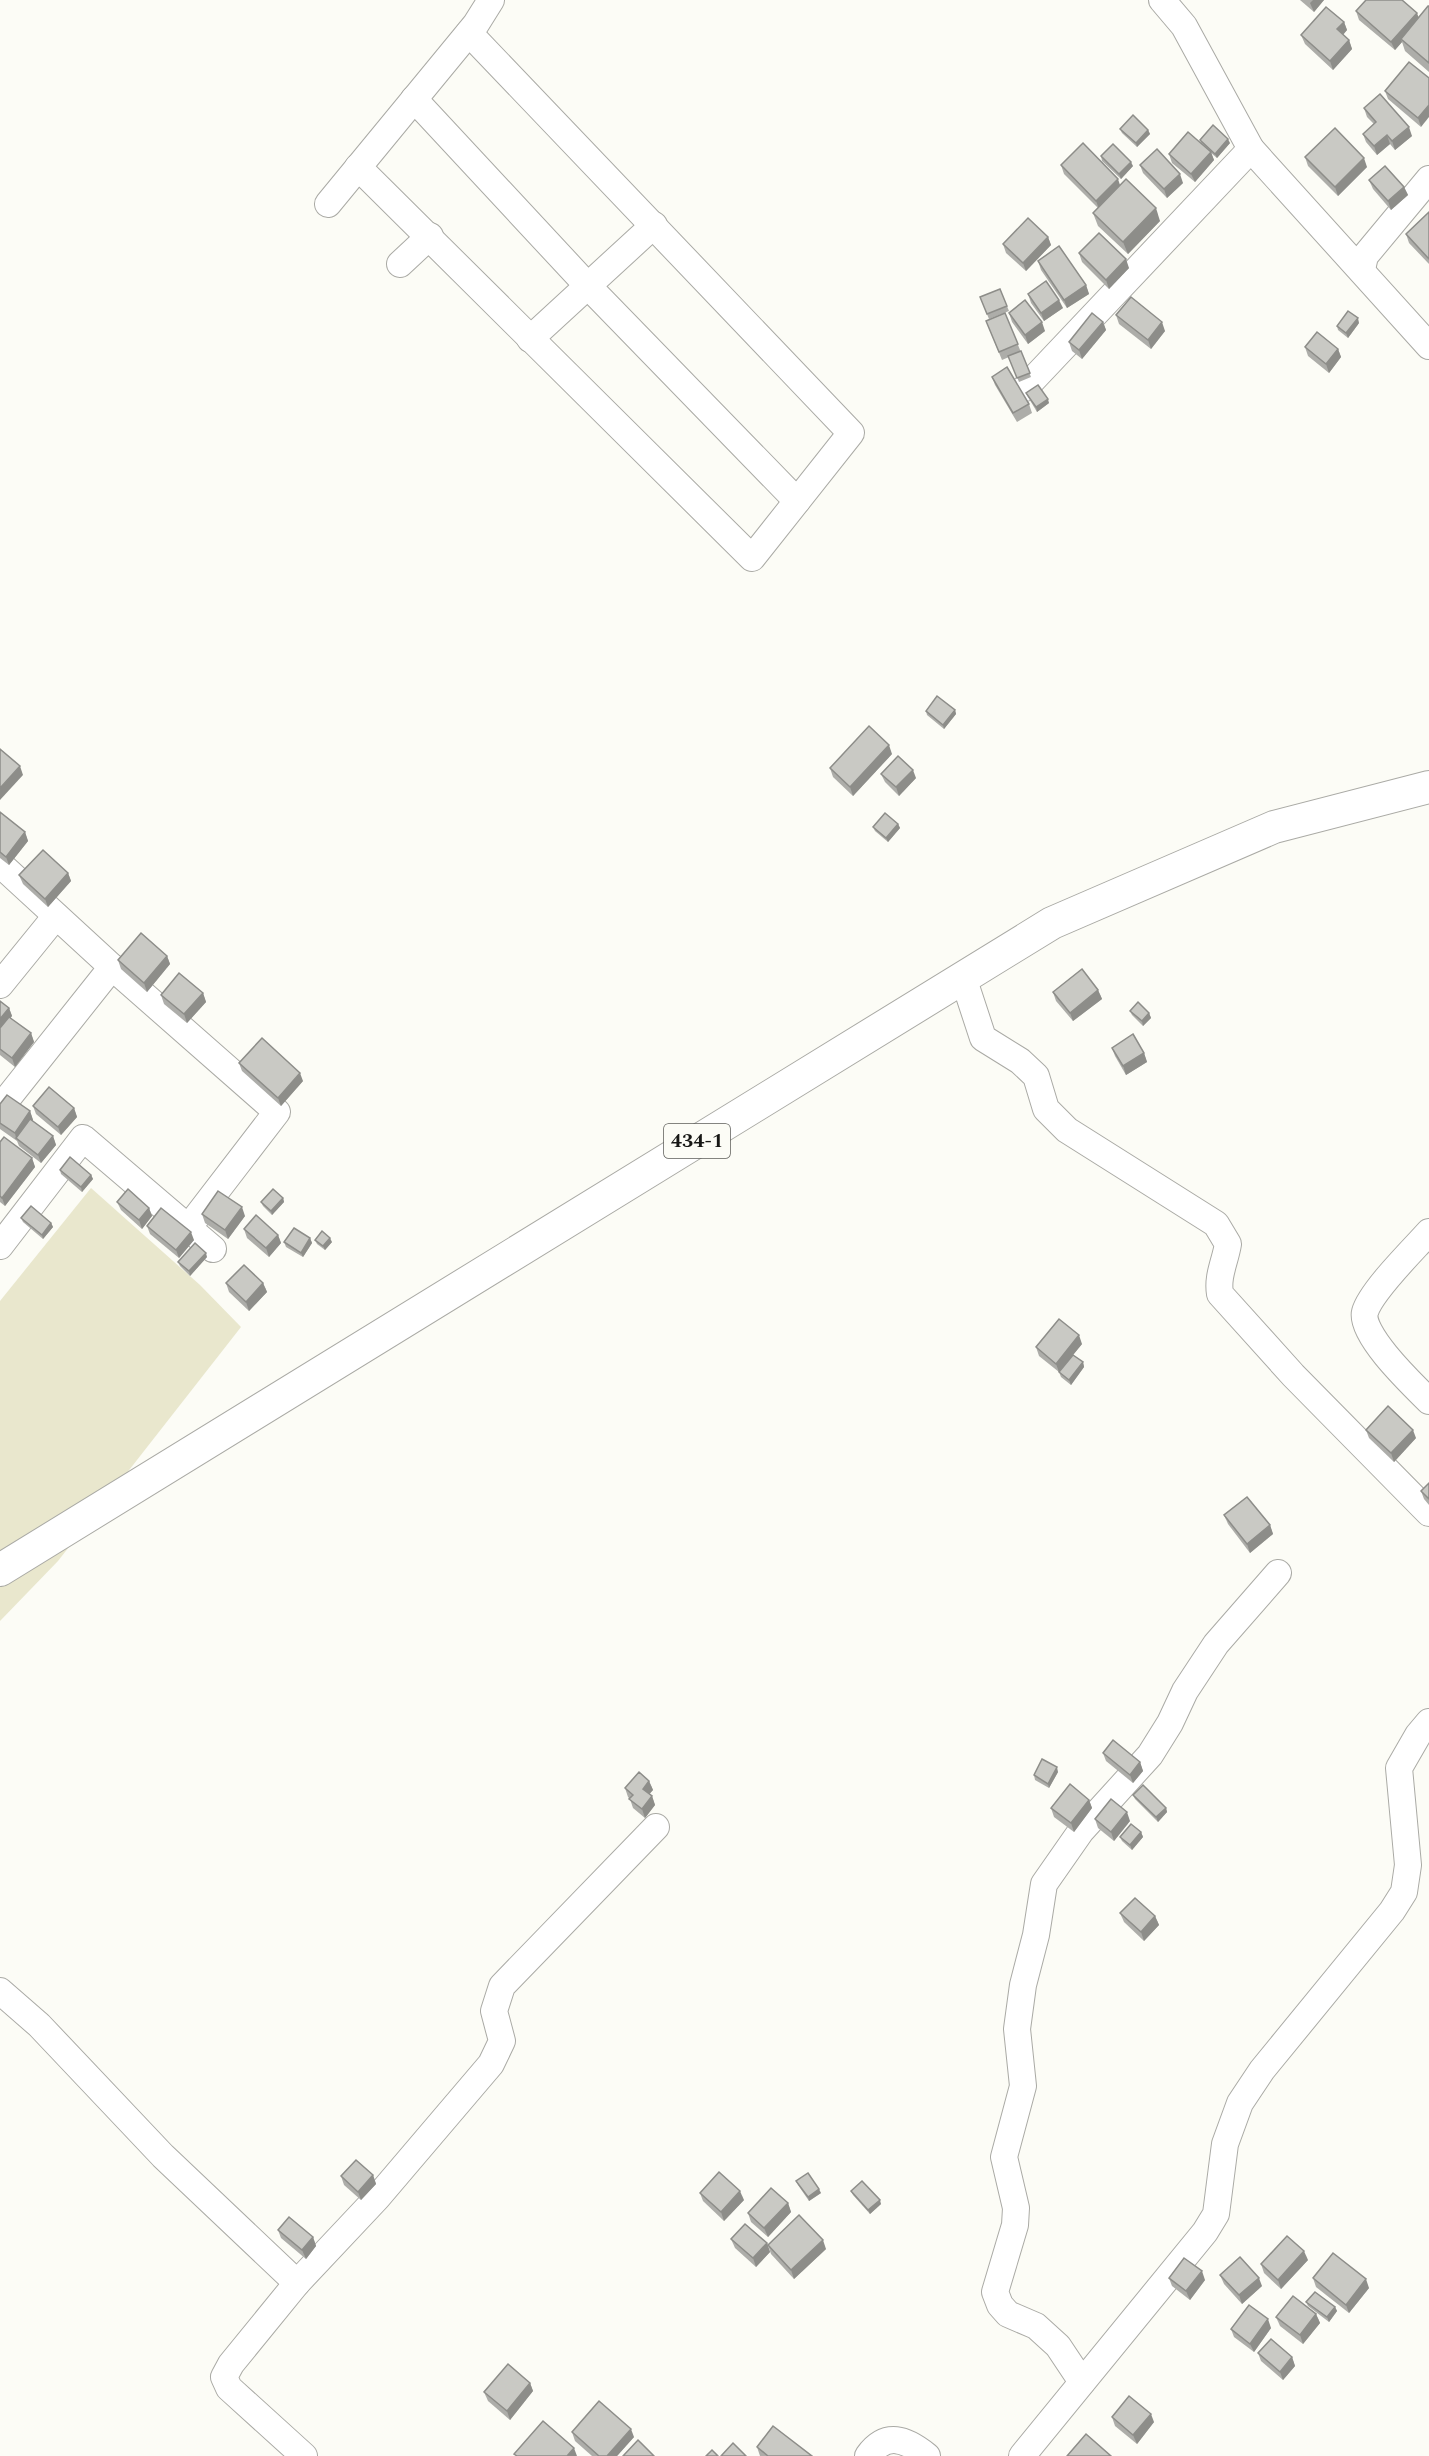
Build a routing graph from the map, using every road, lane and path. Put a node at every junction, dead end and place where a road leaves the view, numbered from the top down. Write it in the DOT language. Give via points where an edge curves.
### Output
graph roads {
  1 [pos="491,0"];
  2 [pos="1162,0"];
  3 [pos="469,33"];
  4 [pos="414,99"];
  5 [pos="1251,149"];
  6 [pos="358,167"];
  7 [pos="1429,179"];
  8 [pos="328,204"];
  9 [pos="654,225"];
  10 [pos="430,236"];
  11 [pos="400,264"];
  12 [pos="1362,269"];
  13 [pos="586,284"];
  14 [pos="530,339"];
  15 [pos="1429,346"];
  16 [pos="1026,388"];
  17 [pos="798,501"];
  18 [pos="1429,787"];
  19 [pos="0,864"];
  20 [pos="56,916"];
  21 [pos="112,967"];
  22 [pos="963,977"];
  23 [pos="0,985"];
  24 [pos="0,1107"];
  25 [pos="188,1228"];
  26 [pos="1429,1232"];
  27 [pos="0,1246"];
  28 [pos="213,1250"];
  29 [pos="1429,1401"];
  30 [pos="1429,1514"];
  31 [pos="0,1570"];
  32 [pos="1278,1573"];
  33 [pos="1429,1722"];
  34 [pos="656,1827"];
  35 [pos="1408,1865"];
  36 [pos="1429,1880"];
  37 [pos="0,1991"];
  38 [pos="297,2283"];
  39 [pos="1082,2382"];
  40 [pos="304,2456"];
  41 [pos="867,2456"];
  42 [pos="927,2456"];
  43 [pos="1022,2456"];
  1 -- 3 [label="street"];
  2 -- 5 [label="street" via="1184,26"];
  3 -- 4 [label="street"];
  3 -- 9 [label="street"];
  4 -- 6 [label="street"];
  4 -- 13 [label="street"];
  5 -- 12 [label="street" via="1355,267"];
  5 -- 16 [label="street"];
  6 -- 8 [label="street"];
  6 -- 10 [label="street"];
  7 -- 12 [label="street" via="1365,256"];
  9 -- 13 [label="street"];
  9 -- 17 [label="street" via="851,433"];
  10 -- 11 [label="street"];
  10 -- 14 [label="street"];
  12 -- 15 [label="street"];
  13 -- 14 [label="street"];
  13 -- 17 [label="street"];
  14 -- 17 [label="street" via="752,558"];
  18 -- 22 [label="main road, 434-1" via="1274,827 1052,923"];
  19 -- 20 [label="street"];
  20 -- 21 [label="street"];
  20 -- 23 [label="street"];
  21 -- 24 [label="street"];
  21 -- 25 [label="street" via="277,1112"];
  22 -- 30 [label="street" via="983,1038 1036,1076 1046,1109 1067,1130 1216,1224 1228,1244 1218,1280 1220,1294 1293,1376"];
  22 -- 31 [label="main road, 434-1"];
  25 -- 27 [label="street" via="83,1138"];
  25 -- 28 [label="street"];
  26 -- 29 [label="street" via="1377,1292 1365,1313 1367,1329 1400,1372"];
  32 -- 39 [label="street" via="1216,1644 1150,1755 1081,1831 1044,1884 1017,2029 1023,2086 1005,2157 1016,2208 1015,2225 995,2292 1008,2314 1036,2326 1058,2346"];
  33 -- 35 [label="street" via="1399,1768"];
  34 -- 38 [label="street" via="502,1986 494,2011 502,2041 491,2064 377,2198"];
  35 -- 36 [label="street"];
  35 -- 39 [label="street" via="1404,1892 1392,1911 1262,2070 1240,2103 1225,2144 1216,2214"];
  37 -- 38 [label="street" via="39,2025 163,2156"];
  38 -- 40 [label="street" via="224,2377 229,2388"];
  39 -- 43 [label="street"];
  41 -- 42 [label="street" via="875,2446 894,2439 910,2442"];
}
